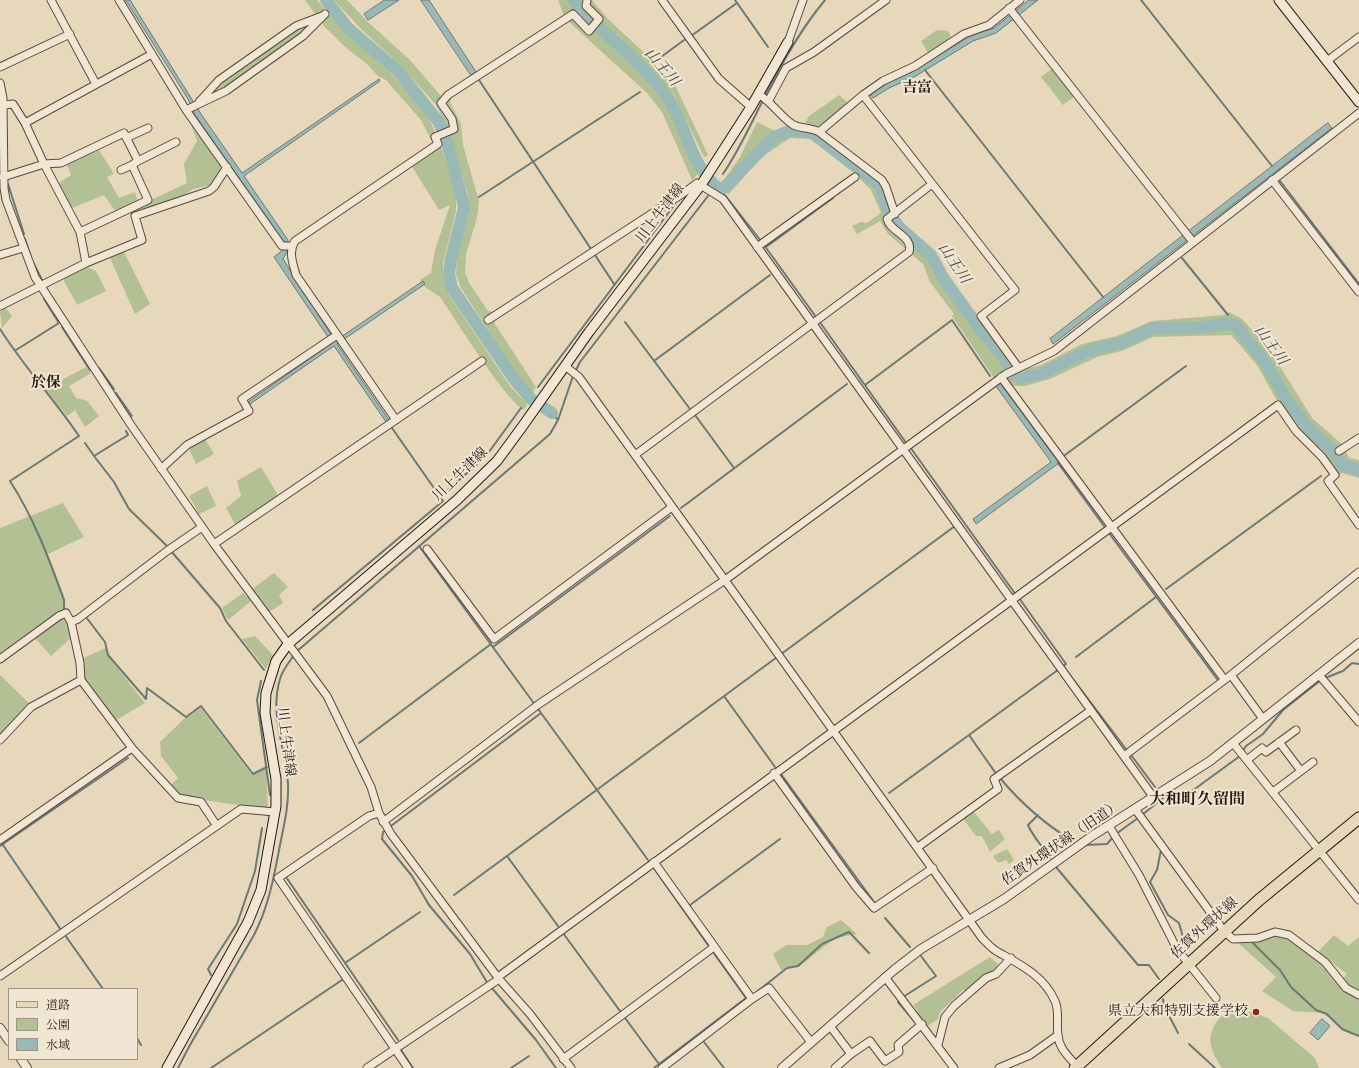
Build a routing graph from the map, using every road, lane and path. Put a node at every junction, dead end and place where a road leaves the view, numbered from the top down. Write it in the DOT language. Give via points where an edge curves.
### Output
graph roads {
  1 [pos="51,0"];
  2 [pos="119,0"];
  3 [pos="587,0"];
  4 [pos="662,0"];
  5 [pos="803,0"];
  6 [pos="886,0"];
  7 [pos="1020,0"];
  8 [pos="1279,0"];
  9 [pos="1010,10"];
  10 [pos="70,34"];
  11 [pos="1359,37"];
  12 [pos="788,42"];
  13 [pos="152,54"];
  14 [pos="1327,61"];
  15 [pos="0,67"];
  16 [pos="0,83"];
  17 [pos="96,84"];
  18 [pos="758,94"];
  19 [pos="863,95"];
  20 [pos="769,100"];
  21 [pos="1359,102"];
  22 [pos="197,103"];
  23 [pos="3,105"];
  24 [pos="751,107"];
  25 [pos="186,110"];
  26 [pos="1359,112"];
  27 [pos="25,123"];
  28 [pos="148,128"];
  29 [pos="819,132"];
  30 [pos="126,138"];
  31 [pos="176,142"];
  32 [pos="135,163"];
  33 [pos="44,164"];
  34 [pos="227,167"];
  35 [pos="121,170"];
  36 [pos="3,177"];
  37 [pos="855,177"];
  38 [pos="1272,180"];
  39 [pos="932,184"];
  40 [pos="701,185"];
  41 [pos="894,214"];
  42 [pos="80,232"];
  43 [pos="1193,242"];
  44 [pos="292,246"];
  45 [pos="757,247"];
  46 [pos="23,248"];
  47 [pos="0,254"];
  48 [pos="86,263"];
  49 [pos="40,285"];
  50 [pos="1359,292"];
  51 [pos="0,306"];
  52 [pos="488,320"];
  53 [pos="812,324"];
  54 [pos="336,338"];
  55 [pos="482,361"];
  56 [pos="1018,367"];
  57 [pos="568,368"];
  58 [pos="1003,376"];
  59 [pos="396,420"];
  60 [pos="1359,438"];
  61 [pos="902,450"];
  62 [pos="1339,452"];
  63 [pos="635,455"];
  64 [pos="161,469"];
  65 [pos="672,507"];
  66 [pos="1359,525"];
  67 [pos="1112,526"];
  68 [pos="202,528"];
  69 [pos="214,544"];
  70 [pos="427,549"];
  71 [pos="1359,572"];
  72 [pos="725,580"];
  73 [pos="1011,600"];
  74 [pos="71,622"];
  75 [pos="1359,643"];
  76 [pos="290,646"];
  77 [pos="0,660"];
  78 [pos="1320,674"];
  79 [pos="1227,677"];
  80 [pos="81,680"];
  81 [pos="1090,711"];
  82 [pos="1263,719"];
  83 [pos="1359,722"];
  84 [pos="833,730"];
  85 [pos="1296,730"];
  86 [pos="0,740"];
  87 [pos="1279,742"];
  88 [pos="1236,746"];
  89 [pos="132,748"];
  90 [pos="1124,756"];
  91 [pos="1246,758"];
  92 [pos="1313,762"];
  93 [pos="1301,771"];
  94 [pos="774,773"];
  95 [pos="1273,792"];
  96 [pos="1154,798"];
  97 [pos="275,812"];
  98 [pos="379,813"];
  99 [pos="1139,814"];
  100 [pos="1359,818"];
  101 [pos="383,822"];
  102 [pos="217,826"];
  103 [pos="1113,832"];
  104 [pos="0,840"];
  105 [pos="918,847"];
  106 [pos="1319,850"];
  107 [pos="654,862"];
  108 [pos="933,868"];
  109 [pos="1359,900"];
  110 [pos="969,919"];
  111 [pos="1224,931"];
  112 [pos="714,947"];
  113 [pos="1011,958"];
  114 [pos="1188,964"];
  115 [pos="0,976"];
  116 [pos="885,977"];
  117 [pos="498,978"];
  118 [pos="1359,995"];
  119 [pos="1216,998"];
  120 [pos="752,999"];
  121 [pos="922,1024"];
  122 [pos="830,1026"];
  123 [pos="0,1028"];
  124 [pos="1058,1035"];
  125 [pos="8,1040"];
  126 [pos="811,1042"];
  127 [pos="938,1045"];
  128 [pos="395,1049"];
  129 [pos="851,1054"];
  130 [pos="563,1059"];
  131 [pos="1077,1067"];
  132 [pos="167,1068"];
  133 [pos="367,1068"];
  134 [pos="408,1068"];
  135 [pos="571,1068"];
  136 [pos="662,1068"];
  137 [pos="782,1068"];
  138 [pos="835,1068"];
  139 [pos="954,1068"];
  140 [pos="999,1068"];
  1 -- 10 [label="street"];
  2 -- 13 [label="street"];
  3 -- 44 [label="street" via="586,6 599,19 589,31 573,14 448,96 441,103 452,119 454,129 435,137 438,144 295,241"];
  4 -- 24 [label="street" via="716,74"];
  5 -- 12 [label="street"];
  6 -- 20 [label="street" via="814,52 786,68"];
  7 -- 9 [label="street"];
  8 -- 14 [label="main road"];
  9 -- 19 [label="street" via="989,25 964,34 915,66 883,81"];
  9 -- 43 [label="street"];
  10 -- 15 [label="street"];
  10 -- 17 [label="street"];
  11 -- 14 [label="street"];
  12 -- 18 [label="main road"];
  13 -- 17 [label="street"];
  13 -- 25 [label="street"];
  14 -- 21 [label="main road"];
  16 -- 23 [label="street"];
  17 -- 27 [label="street"];
  18 -- 20 [label="street"];
  18 -- 24 [label="main road"];
  19 -- 29 [label="street"];
  19 -- 39 [label="street"];
  20 -- 29 [label="street" via="793,125 813,128"];
  22 -- 22 [label="street" via="226,91 303,36 325,14 289,30 219,80"];
  22 -- 25 [label="street"];
  23 -- 27 [label="street" via="13,104"];
  23 -- 36 [label="street"];
  24 -- 40 [label="main road, 川上牛津線"];
  25 -- 34 [label="street"];
  26 -- 38 [label="street"];
  27 -- 33 [label="street"];
  28 -- 30 [label="street"];
  29 -- 41 [label="street" via="882,180"];
  30 -- 32 [label="street"];
  30 -- 33 [label="street" via="124,133 61,163"];
  31 -- 32 [label="street"];
  32 -- 35 [label="street"];
  32 -- 42 [label="street" via="148,200"];
  33 -- 36 [label="street"];
  33 -- 42 [label="street"];
  34 -- 44 [label="street" via="282,246"];
  34 -- 48 [label="street" via="214,187 208,191 135,216 142,240"];
  36 -- 46 [label="street" via="6,200"];
  37 -- 45 [label="street"];
  38 -- 43 [label="street"];
  38 -- 50 [label="street"];
  39 -- 41 [label="street"];
  39 -- 56 [label="street" via="1015,290 980,316"];
  40 -- 45 [label="street" via="723,200"];
  40 -- 52 [label="street" via="697,183"];
  40 -- 57 [label="main road, 川上牛津線"];
  41 -- 53 [label="street" via="887,219 889,224 908,240 909,252"];
  42 -- 48 [label="street"];
  43 -- 56 [label="street" via="1054,351"];
  44 -- 54 [label="street" via="290,251 296,275"];
  45 -- 53 [label="street"];
  46 -- 47 [label="street"];
  46 -- 49 [label="street"];
  48 -- 49 [label="street"];
  49 -- 51 [label="street"];
  49 -- 64 [label="street"];
  53 -- 61 [label="street"];
  53 -- 63 [label="street"];
  54 -- 59 [label="street"];
  54 -- 64 [label="street" via="242,399 249,412 187,445"];
  55 -- 59 [label="street"];
  56 -- 58 [label="street"];
  57 -- 63 [label="street" via="579,377"];
  57 -- 76 [label="main road, 川上牛津線" via="544,395 505,450 478,480"];
  58 -- 61 [label="street"];
  58 -- 67 [label="street"];
  59 -- 69 [label="street"];
  60 -- 62 [label="street"];
  61 -- 72 [label="street"];
  61 -- 73 [label="street"];
  63 -- 65 [label="street"];
  64 -- 68 [label="street"];
  65 -- 70 [label="street" via="494,639"];
  65 -- 72 [label="street"];
  66 -- 67 [label="street" via="1328,481 1335,475 1322,457 1296,431 1278,405"];
  67 -- 73 [label="street"];
  67 -- 79 [label="street"];
  68 -- 69 [label="street"];
  68 -- 74 [label="street"];
  69 -- 76 [label="street"];
  71 -- 79 [label="street"];
  72 -- 84 [label="street"];
  72 -- 101 [label="street" via="536,706"];
  73 -- 81 [label="street"];
  73 -- 84 [label="street"];
  74 -- 77 [label="street" via="66,613 59,616"];
  74 -- 80 [label="street"];
  75 -- 78 [label="street, 佐賀外環状線（旧道）"];
  76 -- 97 [label="main road, 川上牛津線" via="276,661 266,692 265,713 276,780"];
  76 -- 98 [label="street" via="327,696 371,787"];
  78 -- 82 [label="street, 佐賀外環状線（旧道）"];
  78 -- 83 [label="street"];
  79 -- 82 [label="street"];
  79 -- 90 [label="street"];
  80 -- 86 [label="street" via="32,707"];
  80 -- 89 [label="street"];
  81 -- 90 [label="street"];
  81 -- 105 [label="street" via="994,779 998,789"];
  82 -- 88 [label="street, 佐賀外環状線（旧道）"];
  84 -- 94 [label="street"];
  84 -- 105 [label="street"];
  85 -- 87 [label="street"];
  87 -- 91 [label="street" via="1266,752 1262,748"];
  87 -- 93 [label="street"];
  88 -- 91 [label="street"];
  88 -- 96 [label="street, 佐賀外環状線（旧道）"];
  89 -- 102 [label="street" via="178,798 201,802"];
  89 -- 104 [label="street"];
  90 -- 96 [label="street"];
  91 -- 95 [label="street"];
  92 -- 93 [label="street"];
  93 -- 95 [label="street"];
  94 -- 107 [label="street"];
  94 -- 108 [label="street" via="874,908"];
  95 -- 106 [label="street"];
  96 -- 99 [label="street, 佐賀外環状線（旧道）"];
  97 -- 102 [label="street" via="241,809"];
  97 -- 132 [label="main road, 川上牛津線" via="261,890 248,922"];
  98 -- 101 [label="street"];
  98 -- 128 [label="street" via="370,816 278,878"];
  99 -- 103 [label="street, 佐賀外環状線（旧道）"];
  99 -- 111 [label="street"];
  100 -- 106 [label="main road, 佐賀外環状線"];
  101 -- 117 [label="street"];
  102 -- 115 [label="street"];
  103 -- 110 [label="street, 佐賀外環状線（旧道）" via="1051,864 1004,899"];
  103 -- 114 [label="street" via="1139,875 1177,949"];
  105 -- 108 [label="street"];
  106 -- 109 [label="street"];
  106 -- 111 [label="main road, 佐賀外環状線"];
  107 -- 112 [label="street"];
  107 -- 117 [label="street"];
  108 -- 110 [label="street"];
  110 -- 113 [label="street" via="982,938 997,952"];
  110 -- 116 [label="street, 佐賀外環状線（旧道）" via="921,949"];
  111 -- 114 [label="main road, 佐賀外環状線"];
  111 -- 118 [label="street" via="1233,939 1258,938 1275,932 1289,935 1325,962 1346,988"];
  112 -- 120 [label="street"];
  112 -- 130 [label="street"];
  113 -- 124 [label="street" via="1034,974 1055,1002"];
  113 -- 127 [label="street" via="996,974 986,978 954,1006 945,1017"];
  114 -- 119 [label="street"];
  114 -- 131 [label="main road, 佐賀外環状線"];
  116 -- 121 [label="street" via="902,1002"];
  116 -- 122 [label="street, 佐賀外環状線（旧道）"];
  117 -- 128 [label="street"];
  117 -- 130 [label="street" via="530,1014"];
  120 -- 126 [label="street" via="769,988"];
  120 -- 136 [label="street"];
  121 -- 127 [label="street"];
  121 -- 129 [label="street" via="898,1045 899,1052 885,1062 870,1041"];
  122 -- 126 [label="street, 佐賀外環状線（旧道）"];
  122 -- 129 [label="street"];
  123 -- 125 [label="street"];
  124 -- 131 [label="street" via="1067,1057"];
  124 -- 140 [label="street" via="1030,1055"];
  126 -- 137 [label="street, 佐賀外環状線（旧道）"];
  127 -- 139 [label="street"];
  128 -- 133 [label="street"];
  128 -- 134 [label="street"];
  129 -- 138 [label="street"];
  130 -- 135 [label="street"];
}
